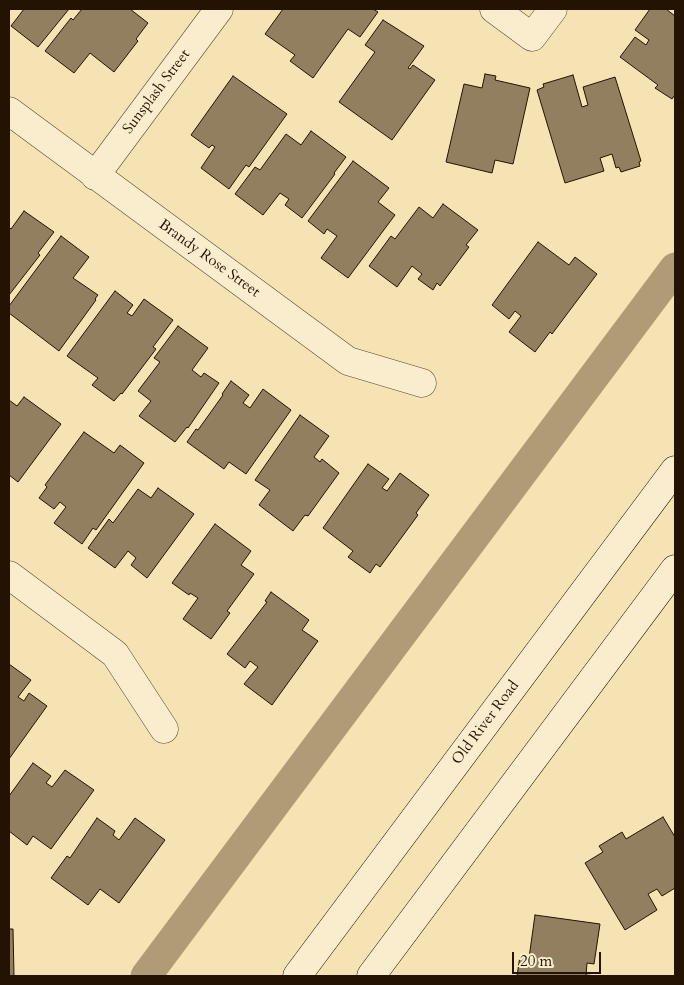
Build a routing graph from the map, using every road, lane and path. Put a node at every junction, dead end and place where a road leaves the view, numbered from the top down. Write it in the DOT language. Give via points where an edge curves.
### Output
graph roads {
  1 [pos="219,9"];
  2 [pos="494,9"];
  3 [pos="552,9"];
  4 [pos="9,111"];
  5 [pos="95,176"];
  6 [pos="422,383"];
  7 [pos="675,470"];
  8 [pos="675,569"];
  9 [pos="9,575"];
  10 [pos="164,730"];
  11 [pos="297,976"];
  12 [pos="371,976"];
  1 -- 5 [label="main road, Sunsplash Street"];
  2 -- 3 [label="main road" via="532,37"];
  4 -- 5 [label="main road, Brandy Rose Street"];
  5 -- 6 [label="main road, Brandy Rose Street" via="348,361"];
  7 -- 11 [label="main road, Old River Road"];
  8 -- 12 [label="main road"];
  9 -- 10 [label="main road" via="114,654"];
}
